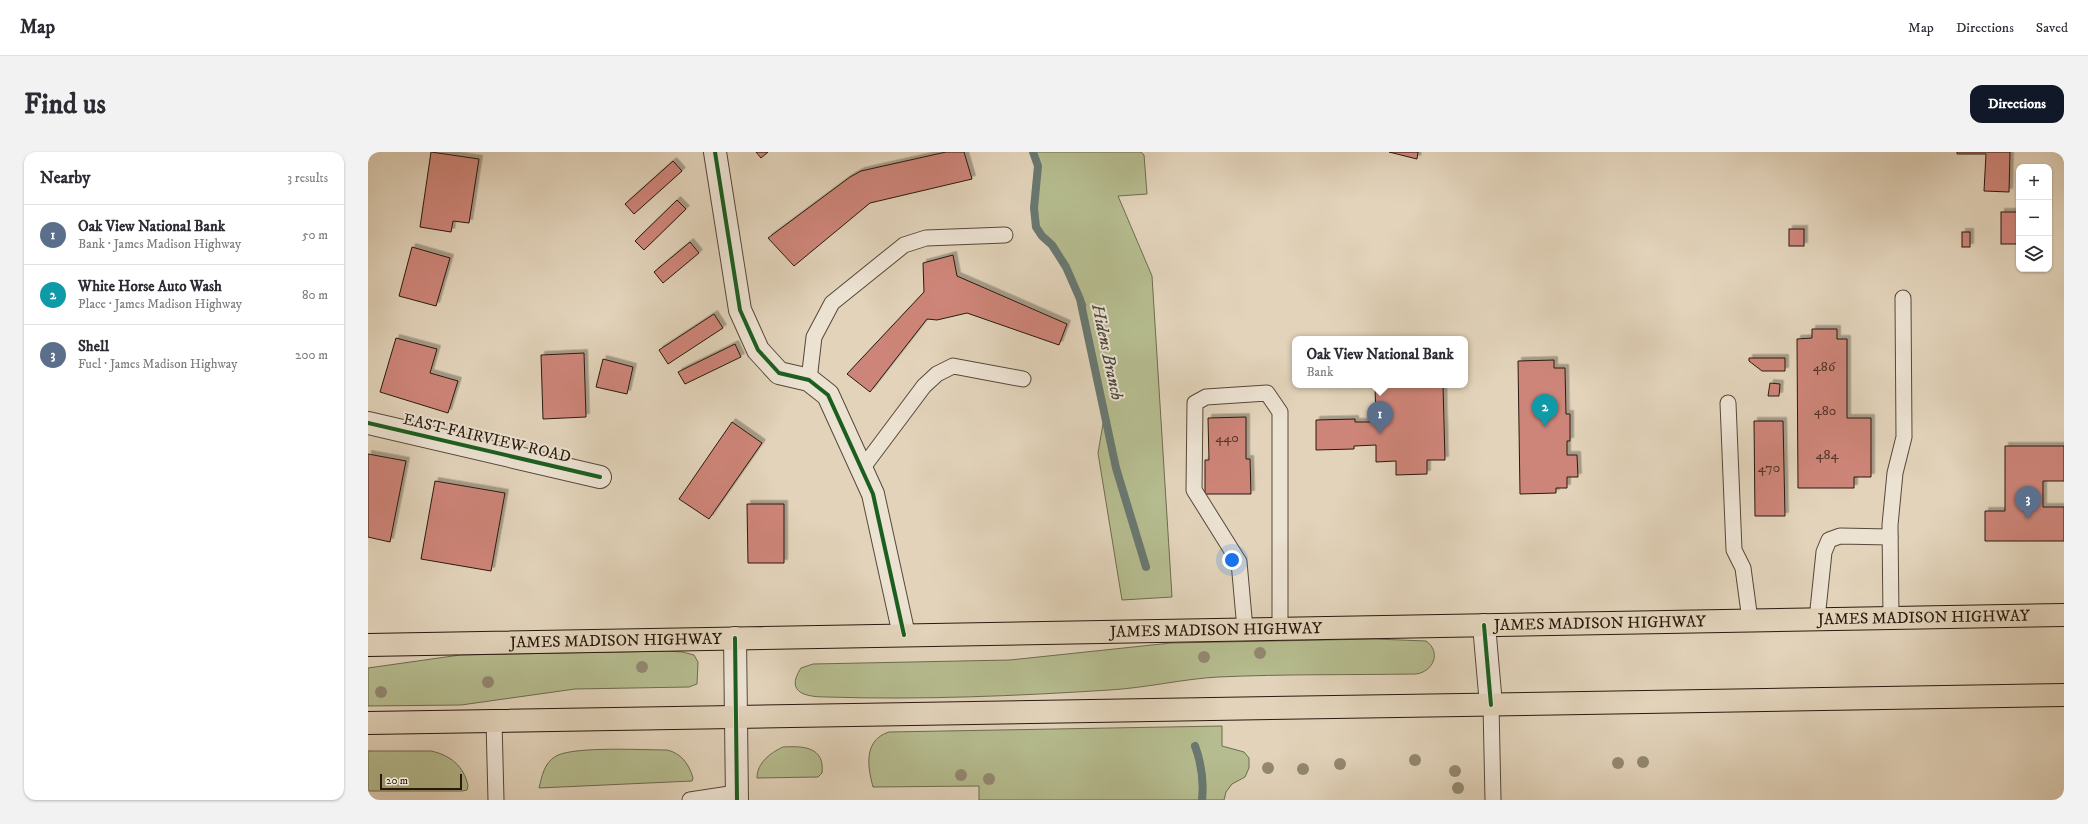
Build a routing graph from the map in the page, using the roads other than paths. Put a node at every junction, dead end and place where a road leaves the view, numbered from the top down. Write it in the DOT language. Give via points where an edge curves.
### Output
graph roads {
  1 [pos="714,152"];
  2 [pos="1005,235"];
  3 [pos="1902,298"];
  4 [pos="1023,379"];
  5 [pos="809,380"];
  6 [pos="1728,403"];
  7 [pos="368,423"];
  8 [pos="861,470"];
  9 [pos="600,477"];
  10 [pos="1890,537"];
  11 [pos="2064,615"];
  12 [pos="1891,618"];
  13 [pos="1817,619"];
  14 [pos="1750,620"];
  15 [pos="1484,625"];
  16 [pos="1245,629"];
  17 [pos="1280,629"];
  18 [pos="904,635"];
  19 [pos="735,638"];
  20 [pos="368,645"];
  21 [pos="2064,695"];
  22 [pos="1491,705"];
  23 [pos="736,717"];
  24 [pos="494,721"];
  25 [pos="368,723"];
  26 [pos="737,796"];
  27 [pos="496,800"];
  28 [pos="690,800"];
  29 [pos="1493,800"];
  1 -- 5 [label="street" via="740,310 758,350 779,373"];
  2 -- 5 [label="lane" via="926,238 904,245 832,303 814,337"];
  3 -- 10 [label="lane" via="1904,437 1895,473"];
  4 -- 8 [label="lane" via="953,366 937,374 924,386"];
  5 -- 8 [label="street" via="828,395"];
  6 -- 14 [label="lane" via="1734,550 1743,568"];
  7 -- 9 [label="street, EAST FAIRVIEW ROAD"];
  8 -- 18 [label="street" via="872,494"];
  10 -- 12 [label="lane"];
  10 -- 13 [label="lane" via="1840,536 1829,540 1824,552"];
  11 -- 12 [label="main road, JAMES MADISON HIGHWAY"];
  12 -- 13 [label="main road, JAMES MADISON HIGHWAY"];
  13 -- 14 [label="main road, JAMES MADISON HIGHWAY"];
  14 -- 15 [label="main road, JAMES MADISON HIGHWAY"];
  15 -- 17 [label="main road, JAMES MADISON HIGHWAY"];
  15 -- 22 [label="street"];
  16 -- 17 [label="main road, JAMES MADISON HIGHWAY"];
  16 -- 17 [label="lane" via="1239,562 1194,490 1195,403 1206,397 1267,393 1280,412"];
  16 -- 18 [label="main road, JAMES MADISON HIGHWAY"];
  18 -- 19 [label="main road, JAMES MADISON HIGHWAY"];
  19 -- 20 [label="main road, JAMES MADISON HIGHWAY"];
  19 -- 23 [label="street"];
  21 -- 22 [label="main road"];
  22 -- 23 [label="main road"];
  22 -- 29 [label="lane"];
  23 -- 24 [label="main road"];
  23 -- 26 [label="street"];
  24 -- 25 [label="main road"];
  24 -- 27 [label="lane"];
  26 -- 28 [label="lane"];
}
